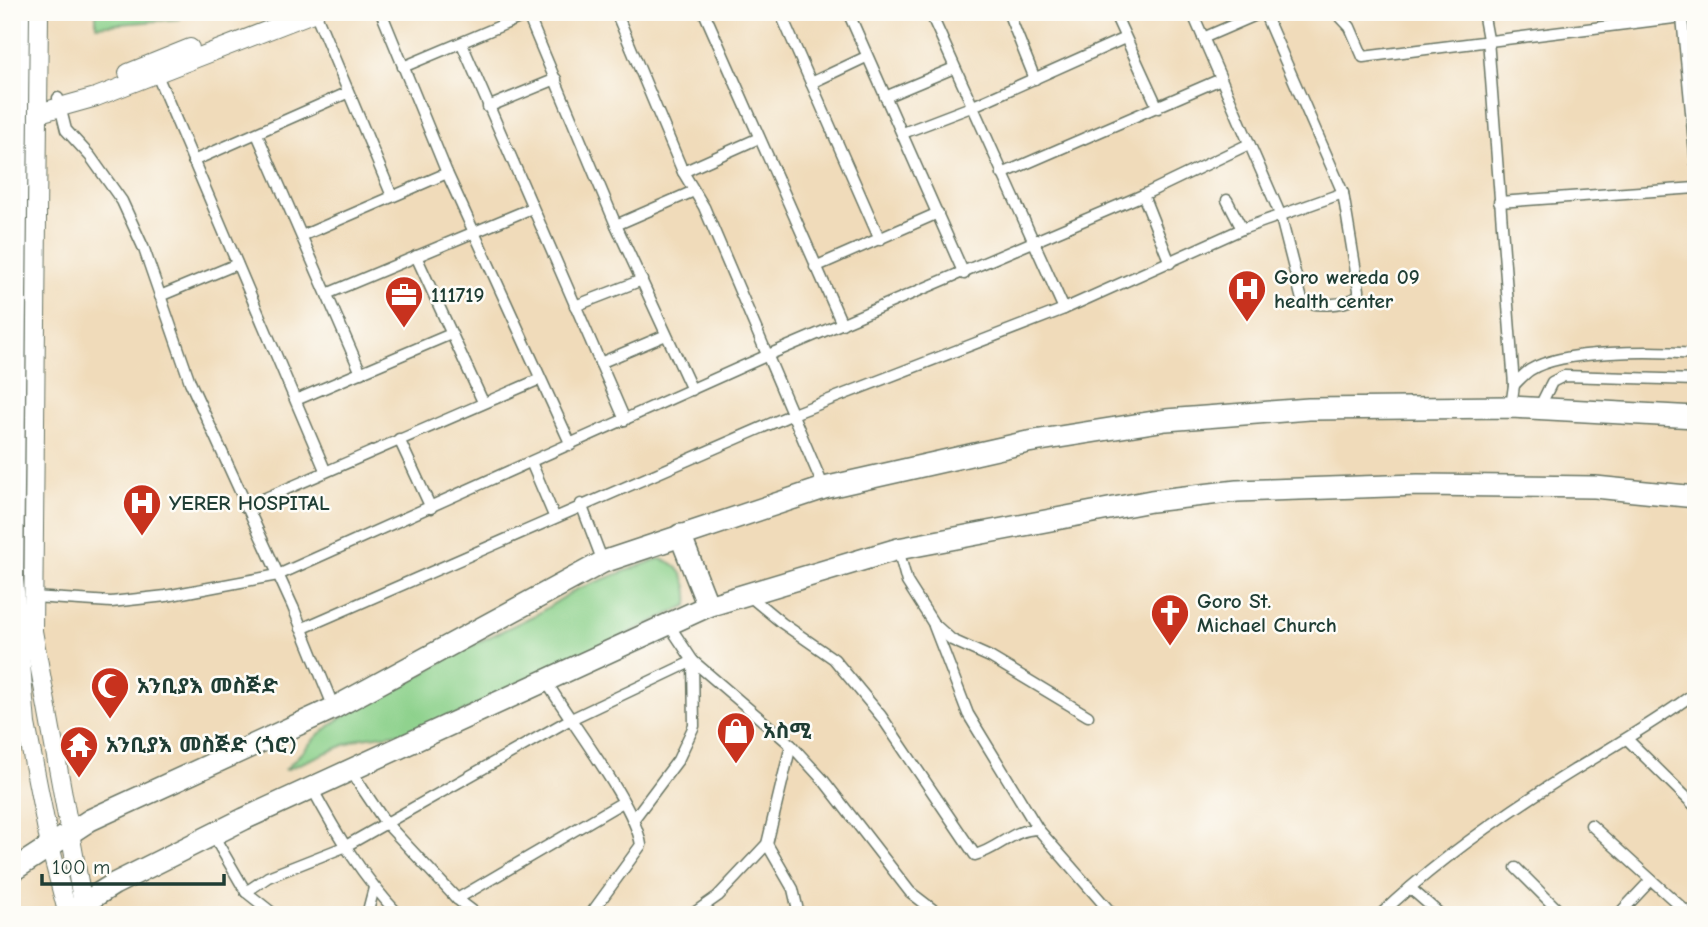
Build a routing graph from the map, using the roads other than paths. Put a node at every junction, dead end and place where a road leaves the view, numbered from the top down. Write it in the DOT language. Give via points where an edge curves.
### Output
graph roads {
  1 [pos="39,12"];
  2 [pos="282,12"];
  3 [pos="315,12"];
  4 [pos="381,12"];
  5 [pos="616,12"];
  6 [pos="704,12"];
  7 [pos="780,12"];
  8 [pos="848,12"];
  9 [pos="930,12"];
  10 [pos="1008,12"];
  11 [pos="1114,12"];
  12 [pos="1192,12"];
  13 [pos="1263,12"];
  14 [pos="1336,12"];
  15 [pos="1483,12"];
  16 [pos="531,14"];
  17 [pos="1681,15"];
  18 [pos="17,22"];
  19 [pos="1125,38"];
  20 [pos="1203,38"];
  21 [pos="1488,39"];
  22 [pos="462,44"];
  23 [pos="866,57"];
  24 [pos="403,67"];
  25 [pos="954,68"];
  26 [pos="157,75"];
  27 [pos="556,79"];
  28 [pos="1035,79"];
  29 [pos="1221,79"];
  30 [pos="811,83"];
  31 [pos="347,93"];
  32 [pos="885,97"];
  33 [pos="59,103"];
  34 [pos="488,107"];
  35 [pos="971,107"];
  36 [pos="39,108"];
  37 [pos="1158,108"];
  38 [pos="16,110"];
  39 [pos="903,133"];
  40 [pos="257,134"];
  41 [pos="759,138"];
  42 [pos="1249,144"];
  43 [pos="194,161"];
  44 [pos="1696,164"];
  45 [pos="683,172"];
  46 [pos="447,173"];
  47 [pos="1002,174"];
  48 [pos="1696,188"];
  49 [pos="694,191"];
  50 [pos="1343,193"];
  51 [pos="1143,195"];
  52 [pos="392,196"];
  53 [pos="1227,200"];
  54 [pos="1499,202"];
  55 [pos="532,208"];
  56 [pos="16,212"];
  57 [pos="938,213"];
  58 [pos="1280,214"];
  59 [pos="616,225"];
  60 [pos="1242,229"];
  61 [pos="474,231"];
  62 [pos="304,235"];
  63 [pos="880,240"];
  64 [pos="1034,243"];
  65 [pos="416,256"];
  66 [pos="1170,263"];
  67 [pos="237,264"];
  68 [pos="815,267"];
  69 [pos="964,274"];
  70 [pos="642,281"];
  71 [pos="329,293"];
  72 [pos="160,296"];
  73 [pos="575,306"];
  74 [pos="15,307"];
  75 [pos="1063,309"];
  76 [pos="842,324"];
  77 [pos="451,334"];
  78 [pos="666,335"];
  79 [pos="1696,354"];
  80 [pos="768,355"];
  81 [pos="600,363"];
  82 [pos="361,373"];
  83 [pos="15,375"];
  84 [pos="541,379"];
  85 [pos="1696,380"];
  86 [pos="1514,385"];
  87 [pos="692,390"];
  88 [pos="296,400"];
  89 [pos="483,402"];
  90 [pos="1511,407"];
  91 [pos="1539,408"];
  92 [pos="793,414"];
  93 [pos="1688,416"];
  94 [pos="625,419"];
  95 [pos="399,439"];
  96 [pos="571,445"];
  97 [pos="531,461"];
  98 [pos="326,470"];
  99 [pos="15,482"];
  100 [pos="824,488"];
  101 [pos="1696,497"];
  102 [pos="581,504"];
  103 [pos="245,507"];
  104 [pos="431,508"];
  105 [pos="554,516"];
  106 [pos="680,535"];
  107 [pos="898,550"];
  108 [pos="603,562"];
  109 [pos="278,575"];
  110 [pos="747,594"];
  111 [pos="33,597"];
  112 [pos="708,606"];
  113 [pos="933,623"];
  114 [pos="668,625"];
  115 [pos="301,629"];
  116 [pos="15,633"];
  117 [pos="693,661"];
  118 [pos="546,681"];
  119 [pos="1696,692"];
  120 [pos="334,709"];
  121 [pos="1088,716"];
  122 [pos="569,720"];
  123 [pos="1628,740"];
  124 [pos="791,745"];
  125 [pos="350,770"];
  126 [pos="312,788"];
  127 [pos="623,802"];
  128 [pos="1696,807"];
  129 [pos="633,820"];
  130 [pos="385,822"];
  131 [pos="1591,825"];
  132 [pos="1038,829"];
  133 [pos="69,834"];
  134 [pos="213,835"];
  135 [pos="767,844"];
  136 [pos="50,846"];
  137 [pos="344,847"];
  138 [pos="1516,868"];
  139 [pos="12,871"];
  140 [pos="1651,880"];
  141 [pos="374,888"];
  142 [pos="1410,888"];
  143 [pos="246,892"];
  144 [pos="457,899"];
  145 [pos="74,912"];
  146 [pos="275,915"];
  147 [pos="372,915"];
  148 [pos="399,915"];
  149 [pos="478,915"];
  150 [pos="590,915"];
  151 [pos="691,915"];
  152 [pos="799,915"];
  153 [pos="940,915"];
  154 [pos="1114,915"];
  155 [pos="1380,915"];
  156 [pos="1441,915"];
  157 [pos="1563,915"];
  158 [pos="1618,915"];
  159 [pos="1690,915"];
  1 -- 36 [label="main road"];
  2 -- 33 [label="main road"];
  3 -- 26 [label="main road"];
  3 -- 31 [label="street"];
  4 -- 24 [label="street"];
  5 -- 45 [label="street"];
  6 -- 41 [label="street"];
  7 -- 30 [label="street"];
  8 -- 23 [label="street"];
  9 -- 25 [label="street"];
  10 -- 28 [label="street"];
  11 -- 19 [label="street"];
  12 -- 20 [label="street"];
  13 -- 20 [label="street"];
  13 -- 50 [label="street"];
  14 -- 21 [label="street" via="1350,27 1363,57"];
  15 -- 21 [label="street"];
  16 -- 22 [label="street"];
  16 -- 27 [label="street"];
  17 -- 21 [label="street"];
  17 -- 44 [label="street"];
  18 -- 38 [label="main road"];
  19 -- 28 [label="street"];
  19 -- 37 [label="street"];
  20 -- 29 [label="street"];
  21 -- 54 [label="street"];
  22 -- 24 [label="street"];
  22 -- 34 [label="street"];
  23 -- 30 [label="street"];
  23 -- 32 [label="street"];
  24 -- 46 [label="street"];
  25 -- 32 [label="street"];
  25 -- 35 [label="street"];
  26 -- 33 [label="main road"];
  26 -- 43 [label="street"];
  27 -- 34 [label="street"];
  27 -- 59 [label="street"];
  28 -- 35 [label="street"];
  29 -- 37 [label="street"];
  29 -- 42 [label="street"];
  30 -- 63 [label="street"];
  31 -- 40 [label="street"];
  31 -- 52 [label="street"];
  32 -- 39 [label="street"];
  33 -- 36 [label="main road"];
  33 -- 72 [label="street" via="66,130 122,201"];
  34 -- 55 [label="street"];
  35 -- 39 [label="street"];
  35 -- 47 [label="street"];
  36 -- 111 [label="main road"];
  37 -- 47 [label="street"];
  38 -- 56 [label="main road"];
  39 -- 57 [label="street"];
  40 -- 43 [label="street"];
  40 -- 62 [label="street"];
  41 -- 45 [label="street"];
  41 -- 68 [label="street"];
  42 -- 51 [label="street"];
  42 -- 58 [label="street"];
  43 -- 67 [label="street"];
  45 -- 49 [label="street"];
  46 -- 52 [label="street"];
  46 -- 61 [label="street"];
  47 -- 64 [label="street"];
  48 -- 54 [label="street"];
  49 -- 59 [label="street"];
  49 -- 80 [label="street"];
  50 -- 58 [label="street"];
  50 -- 58 [label="street" via="1359,290 1350,302 1309,304 1302,300"];
  51 -- 64 [label="street"];
  51 -- 66 [label="street"];
  52 -- 62 [label="street"];
  53 -- 60 [label="street"];
  54 -- 86 [label="street"];
  55 -- 61 [label="street"];
  55 -- 73 [label="street"];
  56 -- 74 [label="main road"];
  57 -- 63 [label="street"];
  57 -- 69 [label="street"];
  58 -- 60 [label="street"];
  59 -- 70 [label="street"];
  60 -- 66 [label="street"];
  61 -- 65 [label="street"];
  61 -- 84 [label="street"];
  62 -- 71 [label="street"];
  63 -- 68 [label="street"];
  64 -- 69 [label="street"];
  64 -- 75 [label="street"];
  65 -- 71 [label="street"];
  65 -- 77 [label="street"];
  66 -- 75 [label="street"];
  67 -- 72 [label="street"];
  67 -- 88 [label="street"];
  68 -- 76 [label="street"];
  69 -- 76 [label="street"];
  70 -- 73 [label="street"];
  70 -- 78 [label="street"];
  71 -- 82 [label="street"];
  72 -- 103 [label="street" via="190,383"];
  73 -- 81 [label="street"];
  74 -- 83 [label="main road"];
  75 -- 92 [label="street"];
  76 -- 80 [label="street"];
  77 -- 82 [label="street"];
  77 -- 89 [label="street"];
  78 -- 81 [label="street"];
  78 -- 87 [label="street"];
  79 -- 86 [label="street" via="1611,353 1552,361 1530,370"];
  80 -- 87 [label="street"];
  80 -- 92 [label="street"];
  81 -- 94 [label="street"];
  82 -- 88 [label="street"];
  83 -- 99 [label="main road"];
  84 -- 89 [label="street"];
  84 -- 96 [label="street"];
  85 -- 91 [label="street" via="1564,376 1552,382"];
  86 -- 90 [label="street"];
  87 -- 94 [label="street"];
  88 -- 98 [label="street"];
  89 -- 95 [label="street"];
  90 -- 91 [label="highway"];
  90 -- 100 [label="highway" via="1309,409 1166,420 1028,442"];
  91 -- 93 [label="highway"];
  92 -- 100 [label="street"];
  92 -- 102 [label="street"];
  94 -- 96 [label="street"];
  95 -- 98 [label="street"];
  95 -- 104 [label="street"];
  96 -- 97 [label="street"];
  97 -- 104 [label="street"];
  97 -- 105 [label="street"];
  98 -- 103 [label="street"];
  99 -- 116 [label="main road"];
  100 -- 106 [label="highway"];
  101 -- 107 [label="highway" via="1595,487 1418,485 1237,491 1099,510"];
  102 -- 105 [label="street"];
  102 -- 108 [label="street"];
  103 -- 109 [label="street"];
  104 -- 109 [label="street"];
  105 -- 115 [label="street"];
  106 -- 108 [label="highway"];
  106 -- 112 [label="highway"];
  107 -- 110 [label="highway"];
  107 -- 113 [label="street" via="907,582"];
  108 -- 120 [label="highway"];
  109 -- 111 [label="street" via="111,602"];
  109 -- 115 [label="street"];
  110 -- 112 [label="highway"];
  110 -- 132 [label="street" via="834,659 881,716 975,855 1005,837"];
  111 -- 133 [label="main road" via="36,660"];
  112 -- 114 [label="highway"];
  113 -- 121 [label="street" via="952,640 990,657"];
  113 -- 132 [label="street" via="968,714"];
  114 -- 117 [label="street"];
  114 -- 118 [label="highway"];
  115 -- 120 [label="street"];
  116 -- 136 [label="main road" via="26,724"];
  117 -- 122 [label="street"];
  117 -- 124 [label="street"];
  117 -- 129 [label="street" via="694,726 678,760"];
  118 -- 122 [label="street"];
  118 -- 125 [label="highway"];
  119 -- 123 [label="street"];
  120 -- 133 [label="highway" via="90,820"];
  122 -- 127 [label="street"];
  122 -- 130 [label="street"];
  123 -- 128 [label="street"];
  123 -- 142 [label="street" via="1486,829"];
  124 -- 135 [label="street"];
  124 -- 153 [label="street" via="909,892"];
  125 -- 126 [label="highway"];
  125 -- 130 [label="street"];
  126 -- 134 [label="highway"];
  126 -- 137 [label="street"];
  127 -- 129 [label="street"];
  127 -- 144 [label="street"];
  129 -- 150 [label="street" via="641,845"];
  130 -- 137 [label="street"];
  130 -- 144 [label="street"];
  131 -- 140 [label="street"];
  132 -- 154 [label="street"];
  133 -- 136 [label="highway"];
  133 -- 145 [label="main road"];
  134 -- 143 [label="street"];
  134 -- 145 [label="highway" via="114,884"];
  135 -- 151 [label="street" via="718,896"];
  135 -- 152 [label="street" via="793,889"];
  136 -- 139 [label="highway"];
  136 -- 145 [label="main road"];
  137 -- 141 [label="street"];
  137 -- 143 [label="street" via="268,877"];
  138 -- 157 [label="street"];
  140 -- 158 [label="street"];
  140 -- 159 [label="street"];
  141 -- 147 [label="street" via="369,907"];
  141 -- 148 [label="street"];
  142 -- 155 [label="street"];
  142 -- 156 [label="street"];
  143 -- 146 [label="street"];
  144 -- 149 [label="street"];
}
